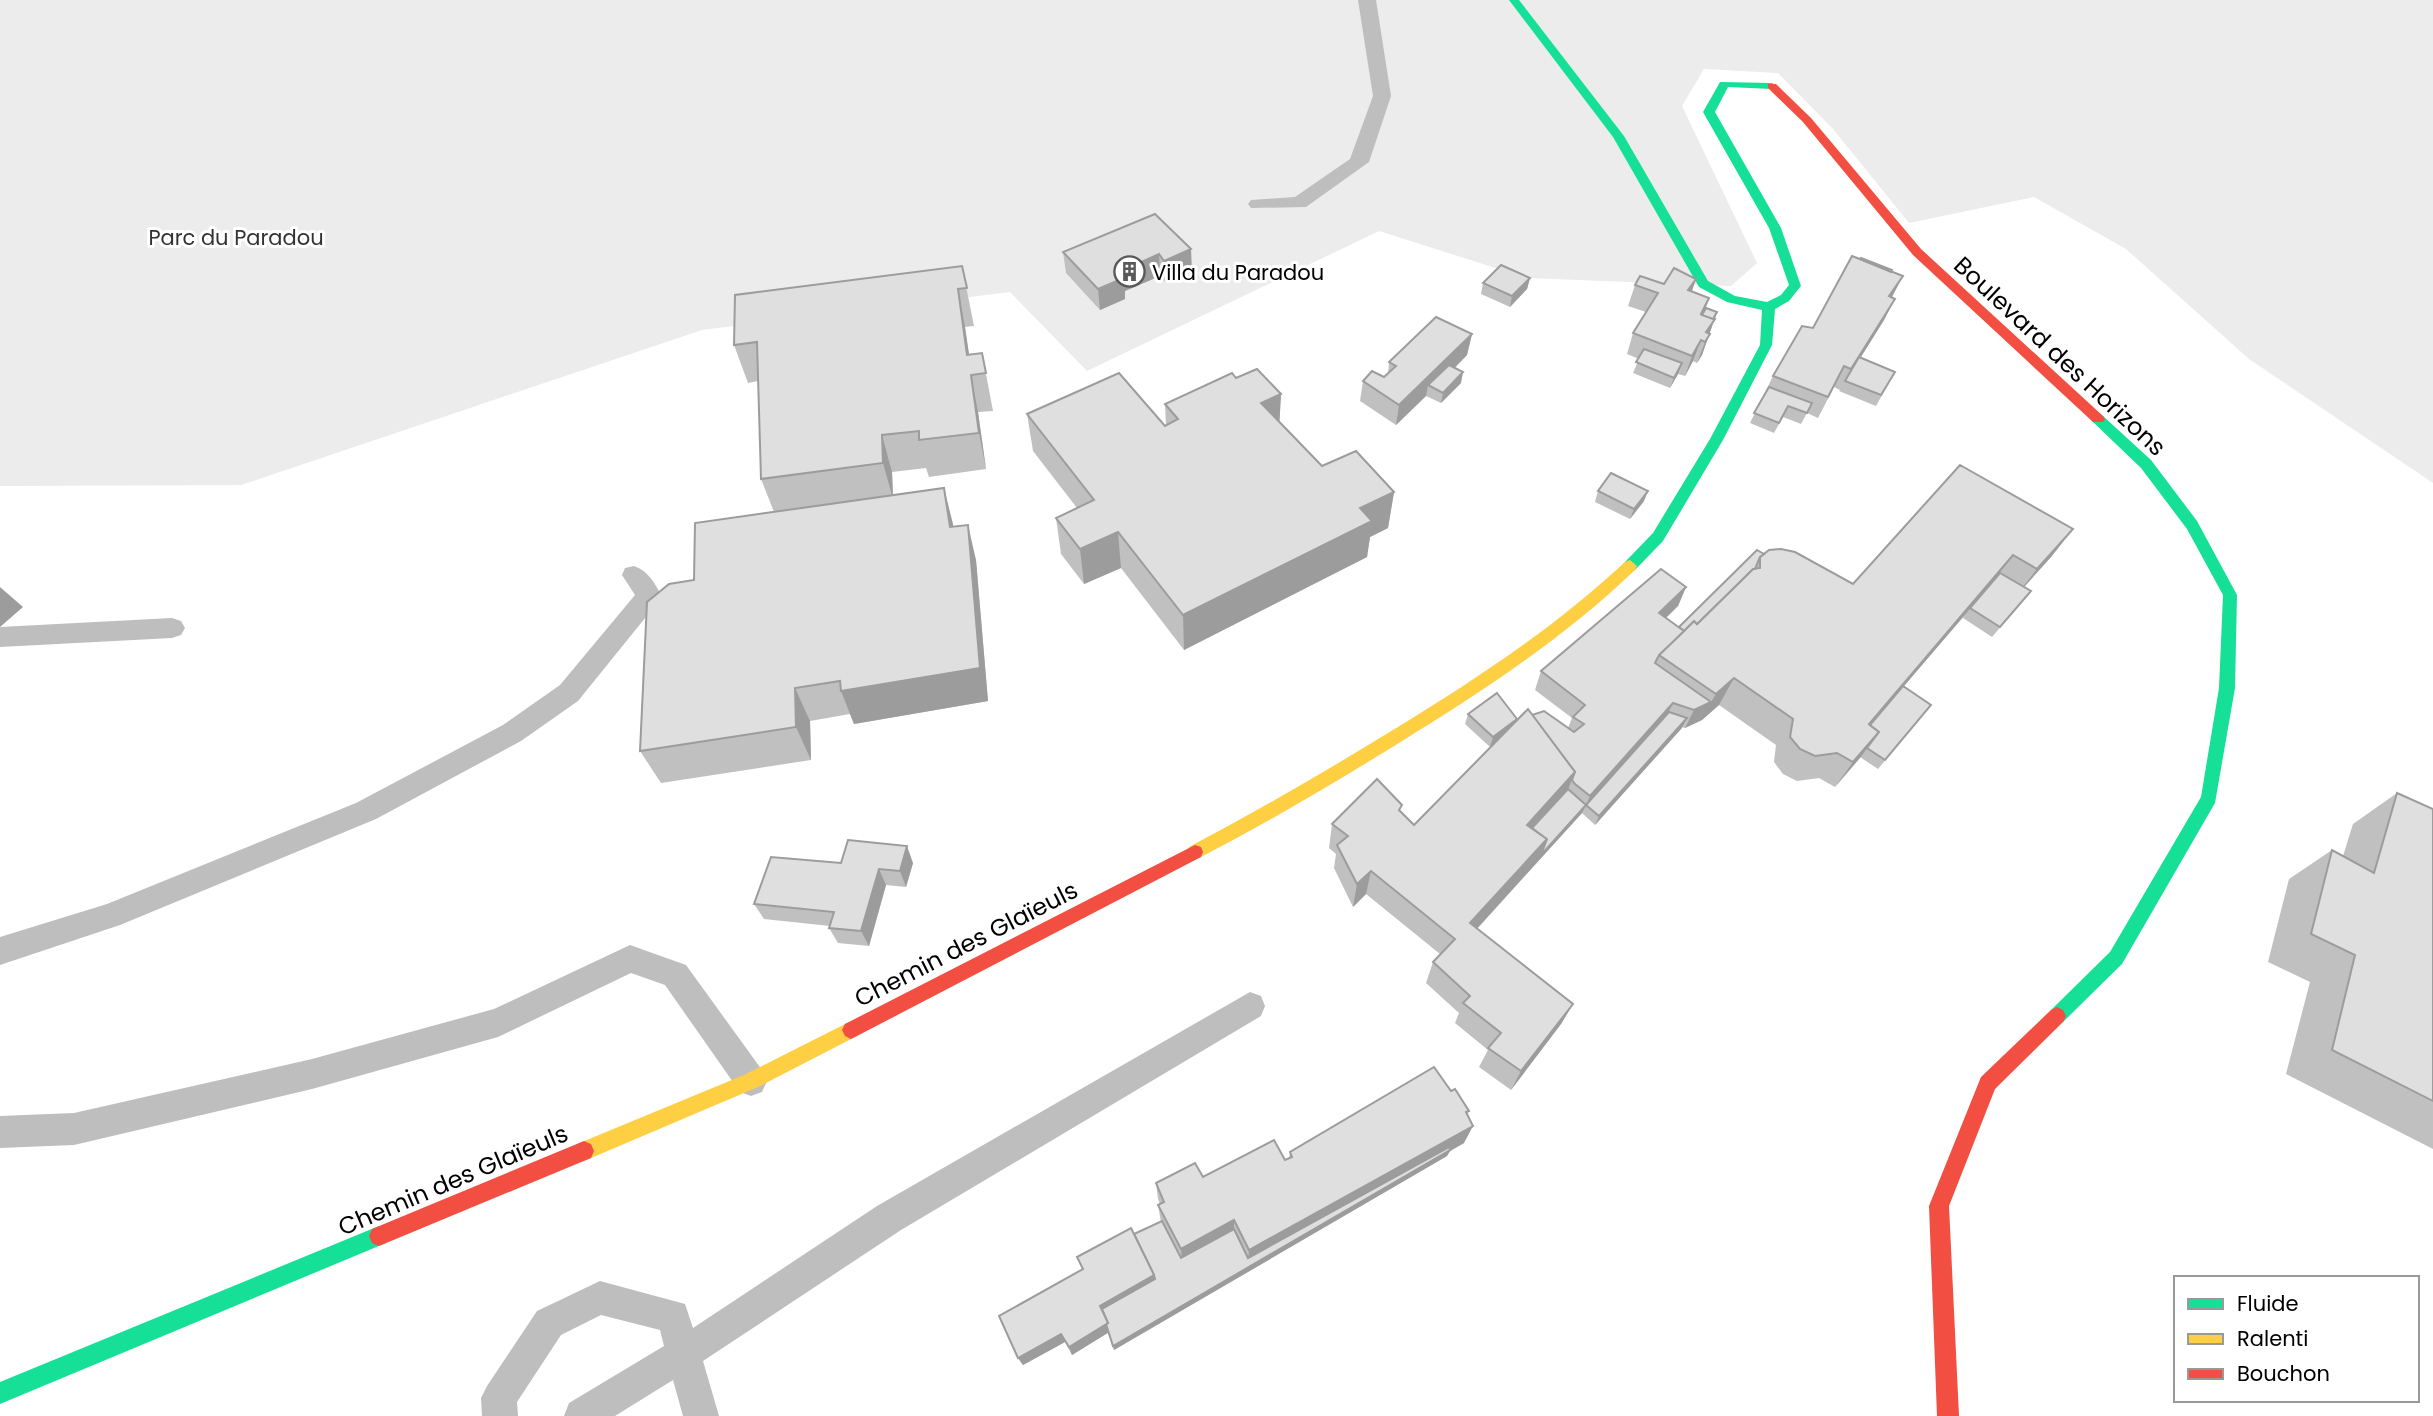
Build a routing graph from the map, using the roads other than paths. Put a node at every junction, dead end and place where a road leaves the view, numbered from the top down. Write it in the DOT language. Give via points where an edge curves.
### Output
graph roads {
  1 [pos="1367,0"];
  2 [pos="1514,0"];
  3 [pos="1258,204"];
  4 [pos="1769,307"];
  5 [pos="634,575"];
  6 [pos="172,628"];
  7 [pos="0,637"];
  8 [pos="0,951"];
  9 [pos="1250,1006"];
  10 [pos="751,1081"];
  11 [pos="0,1132"];
  12 [pos="625,1390"];
  13 [pos="0,1393"];
  14 [pos="499,1416"];
  15 [pos="582,1416"];
  16 [pos="701,1416"];
  17 [pos="1948,1416"];
  1 -- 3 [label="lane" via="1382,96 1359,162 1299,204"];
  2 -- 4 [label="street" via="1618,136 1703,284 1731,299"];
  4 -- 10 [label="street, Chemin des Glaïeuls" via="1766,345 1658,537 1606,590 1521,657 1284,806"];
  4 -- 17 [label="street, Boulevard des Horizons" via="1795,286 1775,228 1709,112 1724,84 1775,86 1917,252 2146,464 2192,525 2230,595 2227,688 2209,798 2116,958 1988,1083 1939,1206"];
  5 -- 8 [label="lane" via="649,595 569,693 512,733 366,811 110,916"];
  6 -- 7 [label="lane"];
  9 -- 12 [label="lane" via="889,1218"];
  10 -- 11 [label="lane" via="675,975 630,959 498,1022 312,1074 74,1129"];
  10 -- 13 [label="street, Chemin des Glaïeuls"];
  12 -- 15 [label="lane"];
  14 -- 16 [label="lane" via="499,1398 549,1324 600,1298 673,1316"];
}
